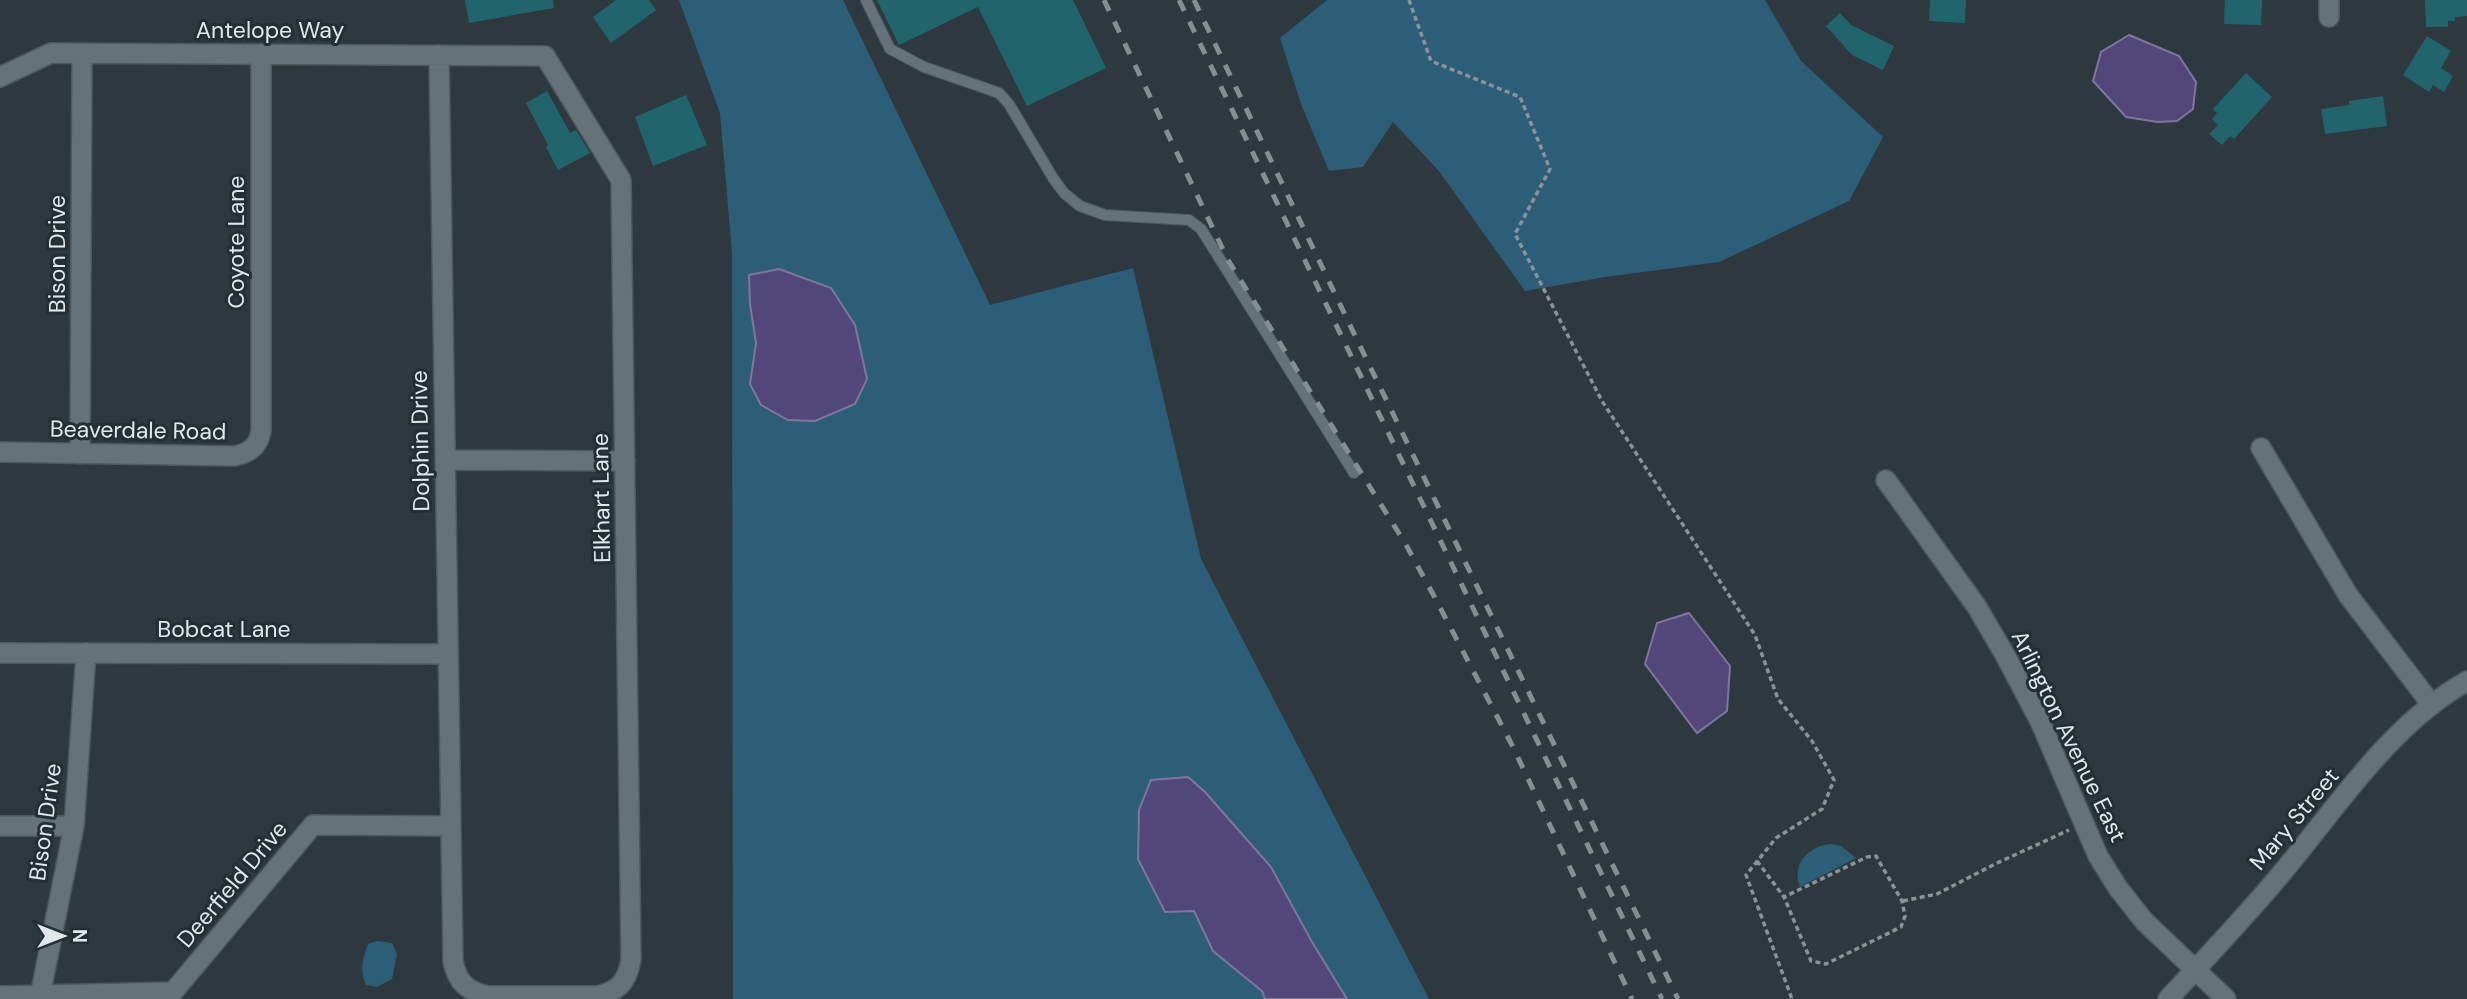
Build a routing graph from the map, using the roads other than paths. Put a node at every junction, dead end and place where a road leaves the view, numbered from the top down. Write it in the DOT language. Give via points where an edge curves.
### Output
graph roads {
  1 [pos="866,0"];
  2 [pos="82,54"];
  3 [pos="261,54"];
  4 [pos="439,55"];
  5 [pos="545,56"];
  6 [pos="0,77"];
  7 [pos="261,430"];
  8 [pos="2261,448"];
  9 [pos="0,452"];
  10 [pos="80,454"];
  11 [pos="445,460"];
  12 [pos="625,461"];
  13 [pos="1354,473"];
  14 [pos="1886,480"];
  15 [pos="0,653"];
  16 [pos="86,653"];
  17 [pos="448,654"];
  18 [pos="2467,681"];
  19 [pos="2432,705"];
  20 [pos="74,826"];
  21 [pos="451,826"];
  22 [pos="0,827"];
  23 [pos="2195,970"];
  24 [pos="0,996"];
  25 [pos="40,996"];
  26 [pos="2168,999"];
  27 [pos="2226,999"];
  1 -- 13 [label="lane" via="890,49 924,67 999,93 1053,178 1080,206 1105,215 1189,220 1201,229"];
  2 -- 3 [label="street, Antelope Way"];
  2 -- 6 [label="street, Antelope Way" via="51,54"];
  2 -- 10 [label="street, Bison Drive"];
  3 -- 4 [label="street, Antelope Way"];
  3 -- 7 [label="street, Coyote Lane"];
  4 -- 5 [label="street, Antelope Way"];
  4 -- 11 [label="street, Dolphin Drive"];
  5 -- 12 [label="street, Elkhart Lane" via="621,180"];
  7 -- 10 [label="street, Beaverdale Road" via="254,448 234,456"];
  8 -- 19 [label="street" via="2348,595"];
  9 -- 10 [label="street, Beaverdale Road"];
  11 -- 12 [label="street"];
  11 -- 17 [label="street, Dolphin Drive"];
  12 -- 21 [label="street, Elkhart Lane" via="631,960 628,976 619,987 596,996 488,996 463,985 453,961"];
  14 -- 23 [label="street, Arlington Avenue East" via="2005,655 2040,721 2098,856 2118,888 2144,921"];
  15 -- 16 [label="street, Bobcat Lane"];
  16 -- 17 [label="street, Bobcat Lane"];
  16 -- 20 [label="street, Bison Drive"];
  17 -- 21 [label="street, Dolphin Drive"];
  18 -- 19 [label="street, Mary Street"];
  19 -- 23 [label="street, Mary Street" via="2374,762"];
  20 -- 22 [label="street"];
  20 -- 25 [label="street, Bison Drive"];
  21 -- 25 [label="street, Deerfield Drive" via="313,825 173,992"];
  23 -- 26 [label="street, Mary Street"];
  23 -- 27 [label="street, Arlington Avenue East"];
  24 -- 25 [label="street, Deerfield Drive"];
}
